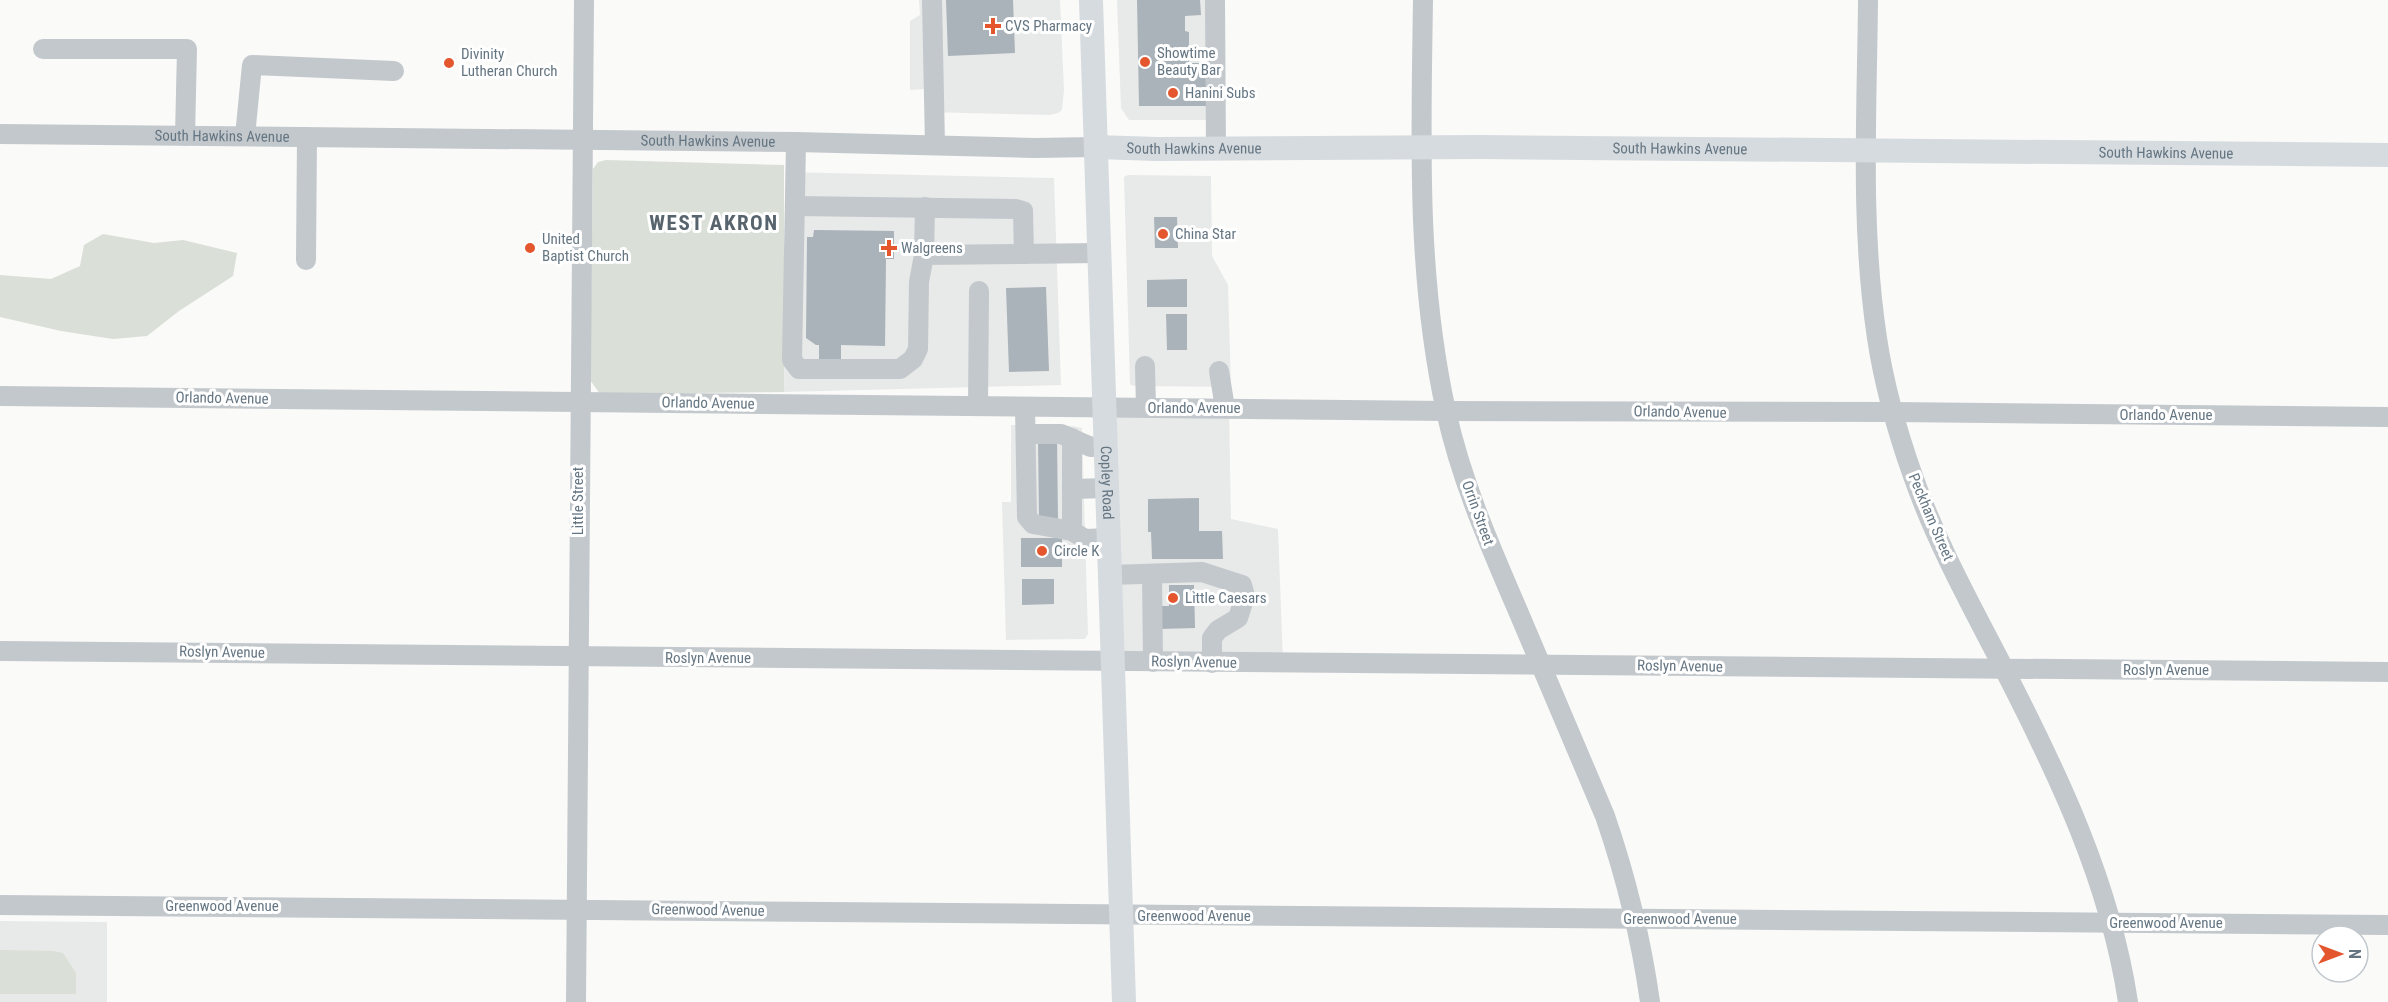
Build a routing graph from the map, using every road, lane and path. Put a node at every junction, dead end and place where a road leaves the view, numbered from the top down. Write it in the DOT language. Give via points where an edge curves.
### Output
graph roads {
  1 [pos="584,0"];
  2 [pos="932,0"];
  3 [pos="1091,0"];
  4 [pos="1215,0"];
  5 [pos="1423,0"];
  6 [pos="1868,0"];
  7 [pos="43,48"];
  8 [pos="394,71"];
  9 [pos="0,134"];
  10 [pos="185,136"];
  11 [pos="245,136"];
  12 [pos="307,137"];
  13 [pos="582,140"];
  14 [pos="796,142"];
  15 [pos="935,145"];
  16 [pos="1096,147"];
  17 [pos="1421,148"];
  18 [pos="1216,149"];
  19 [pos="1866,151"];
  20 [pos="2388,155"];
  21 [pos="795,206"];
  22 [pos="925,207"];
  23 [pos="1100,253"];
  24 [pos="1024,254"];
  25 [pos="924,255"];
  26 [pos="306,260"];
  27 [pos="979,291"];
  28 [pos="1145,366"];
  29 [pos="1219,371"];
  30 [pos="0,396"];
  31 [pos="579,401"];
  32 [pos="978,406"];
  33 [pos="1025,407"];
  34 [pos="1105,408"];
  35 [pos="1146,408"];
  36 [pos="1225,408"];
  37 [pos="1446,411"];
  38 [pos="1893,412"];
  39 [pos="2388,417"];
  40 [pos="1026,434"];
  41 [pos="1072,438"];
  42 [pos="1106,446"];
  43 [pos="1108,488"];
  44 [pos="1072,489"];
  45 [pos="1072,531"];
  46 [pos="1110,538"];
  47 [pos="1152,574"];
  48 [pos="1111,575"];
  49 [pos="0,651"];
  50 [pos="577,657"];
  51 [pos="1114,661"];
  52 [pos="1153,662"];
  53 [pos="1212,663"];
  54 [pos="1540,665"];
  55 [pos="2004,668"];
  56 [pos="2388,672"];
  57 [pos="0,905"];
  58 [pos="576,910"];
  59 [pos="1122,915"];
  60 [pos="1635,918"];
  61 [pos="2112,923"];
  62 [pos="2388,925"];
  63 [pos="576,1002"];
  64 [pos="1124,1002"];
  65 [pos="1650,1002"];
  66 [pos="2128,1002"];
  1 -- 13 [label="street, Little Street"];
  2 -- 15 [label="street"];
  3 -- 16 [label="main road, Copley Road"];
  4 -- 18 [label="street"];
  5 -- 17 [label="street, Orrin Street"];
  6 -- 19 [label="street, Peckham Street"];
  7 -- 10 [label="street" via="187,49"];
  8 -- 11 [label="street" via="252,65"];
  9 -- 10 [label="street, South Hawkins Avenue"];
  10 -- 11 [label="street, South Hawkins Avenue"];
  11 -- 12 [label="street, South Hawkins Avenue"];
  12 -- 13 [label="street, South Hawkins Avenue"];
  12 -- 26 [label="street"];
  13 -- 14 [label="street, South Hawkins Avenue"];
  13 -- 31 [label="street, Little Street"];
  14 -- 15 [label="street, South Hawkins Avenue"];
  14 -- 21 [label="street"];
  15 -- 16 [label="street, South Hawkins Avenue"];
  16 -- 18 [label="main road, South Hawkins Avenue"];
  16 -- 23 [label="main road, Copley Road"];
  17 -- 18 [label="main road, South Hawkins Avenue"];
  17 -- 19 [label="main road, South Hawkins Avenue"];
  17 -- 37 [label="street, Orrin Street" via="1423,252"];
  19 -- 20 [label="main road, South Hawkins Avenue"];
  19 -- 38 [label="street, Peckham Street" via="1869,271 1877,339"];
  21 -- 22 [label="street"];
  21 -- 25 [label="street" via="792,360 799,369 900,369 913,359 918,349 919,282"];
  22 -- 24 [label="street" via="1023,211"];
  22 -- 25 [label="street"];
  23 -- 24 [label="street"];
  23 -- 34 [label="main road, Copley Road"];
  24 -- 25 [label="street"];
  27 -- 32 [label="street"];
  28 -- 35 [label="street"];
  29 -- 36 [label="street"];
  30 -- 31 [label="street, Orlando Avenue"];
  31 -- 32 [label="street, Orlando Avenue"];
  31 -- 50 [label="street, Little Street"];
  32 -- 33 [label="street, Orlando Avenue"];
  33 -- 34 [label="street, Orlando Avenue"];
  33 -- 40 [label="street"];
  34 -- 35 [label="street, Orlando Avenue"];
  34 -- 42 [label="main road, Copley Road"];
  35 -- 36 [label="street, Orlando Avenue"];
  36 -- 37 [label="street, Orlando Avenue"];
  37 -- 38 [label="street, Orlando Avenue"];
  37 -- 54 [label="street, Orrin Street" via="1493,554"];
  38 -- 39 [label="street, Orlando Avenue"];
  38 -- 55 [label="street, Peckham Street" via="1929,518"];
  40 -- 41 [label="street" via="1061,434"];
  40 -- 45 [label="street" via="1027,517 1033,524"];
  41 -- 42 [label="street" via="1091,447"];
  41 -- 44 [label="street"];
  42 -- 43 [label="main road, Copley Road"];
  43 -- 44 [label="street"];
  43 -- 46 [label="main road, Copley Road"];
  44 -- 45 [label="street"];
  45 -- 46 [label="street" via="1085,538"];
  46 -- 48 [label="main road, Copley Road"];
  47 -- 48 [label="street"];
  47 -- 52 [label="street"];
  47 -- 53 [label="street" via="1202,572 1242,585 1245,596 1238,618 1212,638"];
  48 -- 51 [label="main road, Copley Road"];
  49 -- 50 [label="street, Roslyn Avenue"];
  50 -- 51 [label="street, Roslyn Avenue"];
  50 -- 58 [label="street, Little Street"];
  51 -- 52 [label="street, Roslyn Avenue"];
  51 -- 59 [label="main road, Copley Road"];
  52 -- 53 [label="street, Roslyn Avenue"];
  53 -- 54 [label="street, Roslyn Avenue"];
  54 -- 55 [label="street, Roslyn Avenue"];
  54 -- 60 [label="street, Orrin Street" via="1605,816"];
  55 -- 56 [label="street, Roslyn Avenue"];
  55 -- 61 [label="street, Peckham Street" via="2076,817"];
  57 -- 58 [label="street, Greenwood Avenue"];
  58 -- 59 [label="street, Greenwood Avenue"];
  58 -- 63 [label="street, Little Street"];
  59 -- 60 [label="street, Greenwood Avenue"];
  59 -- 64 [label="main road, Copley Road"];
  60 -- 61 [label="street, Greenwood Avenue"];
  60 -- 65 [label="street, Orrin Street"];
  61 -- 62 [label="street, Greenwood Avenue"];
  61 -- 66 [label="street, Peckham Street"];
}
